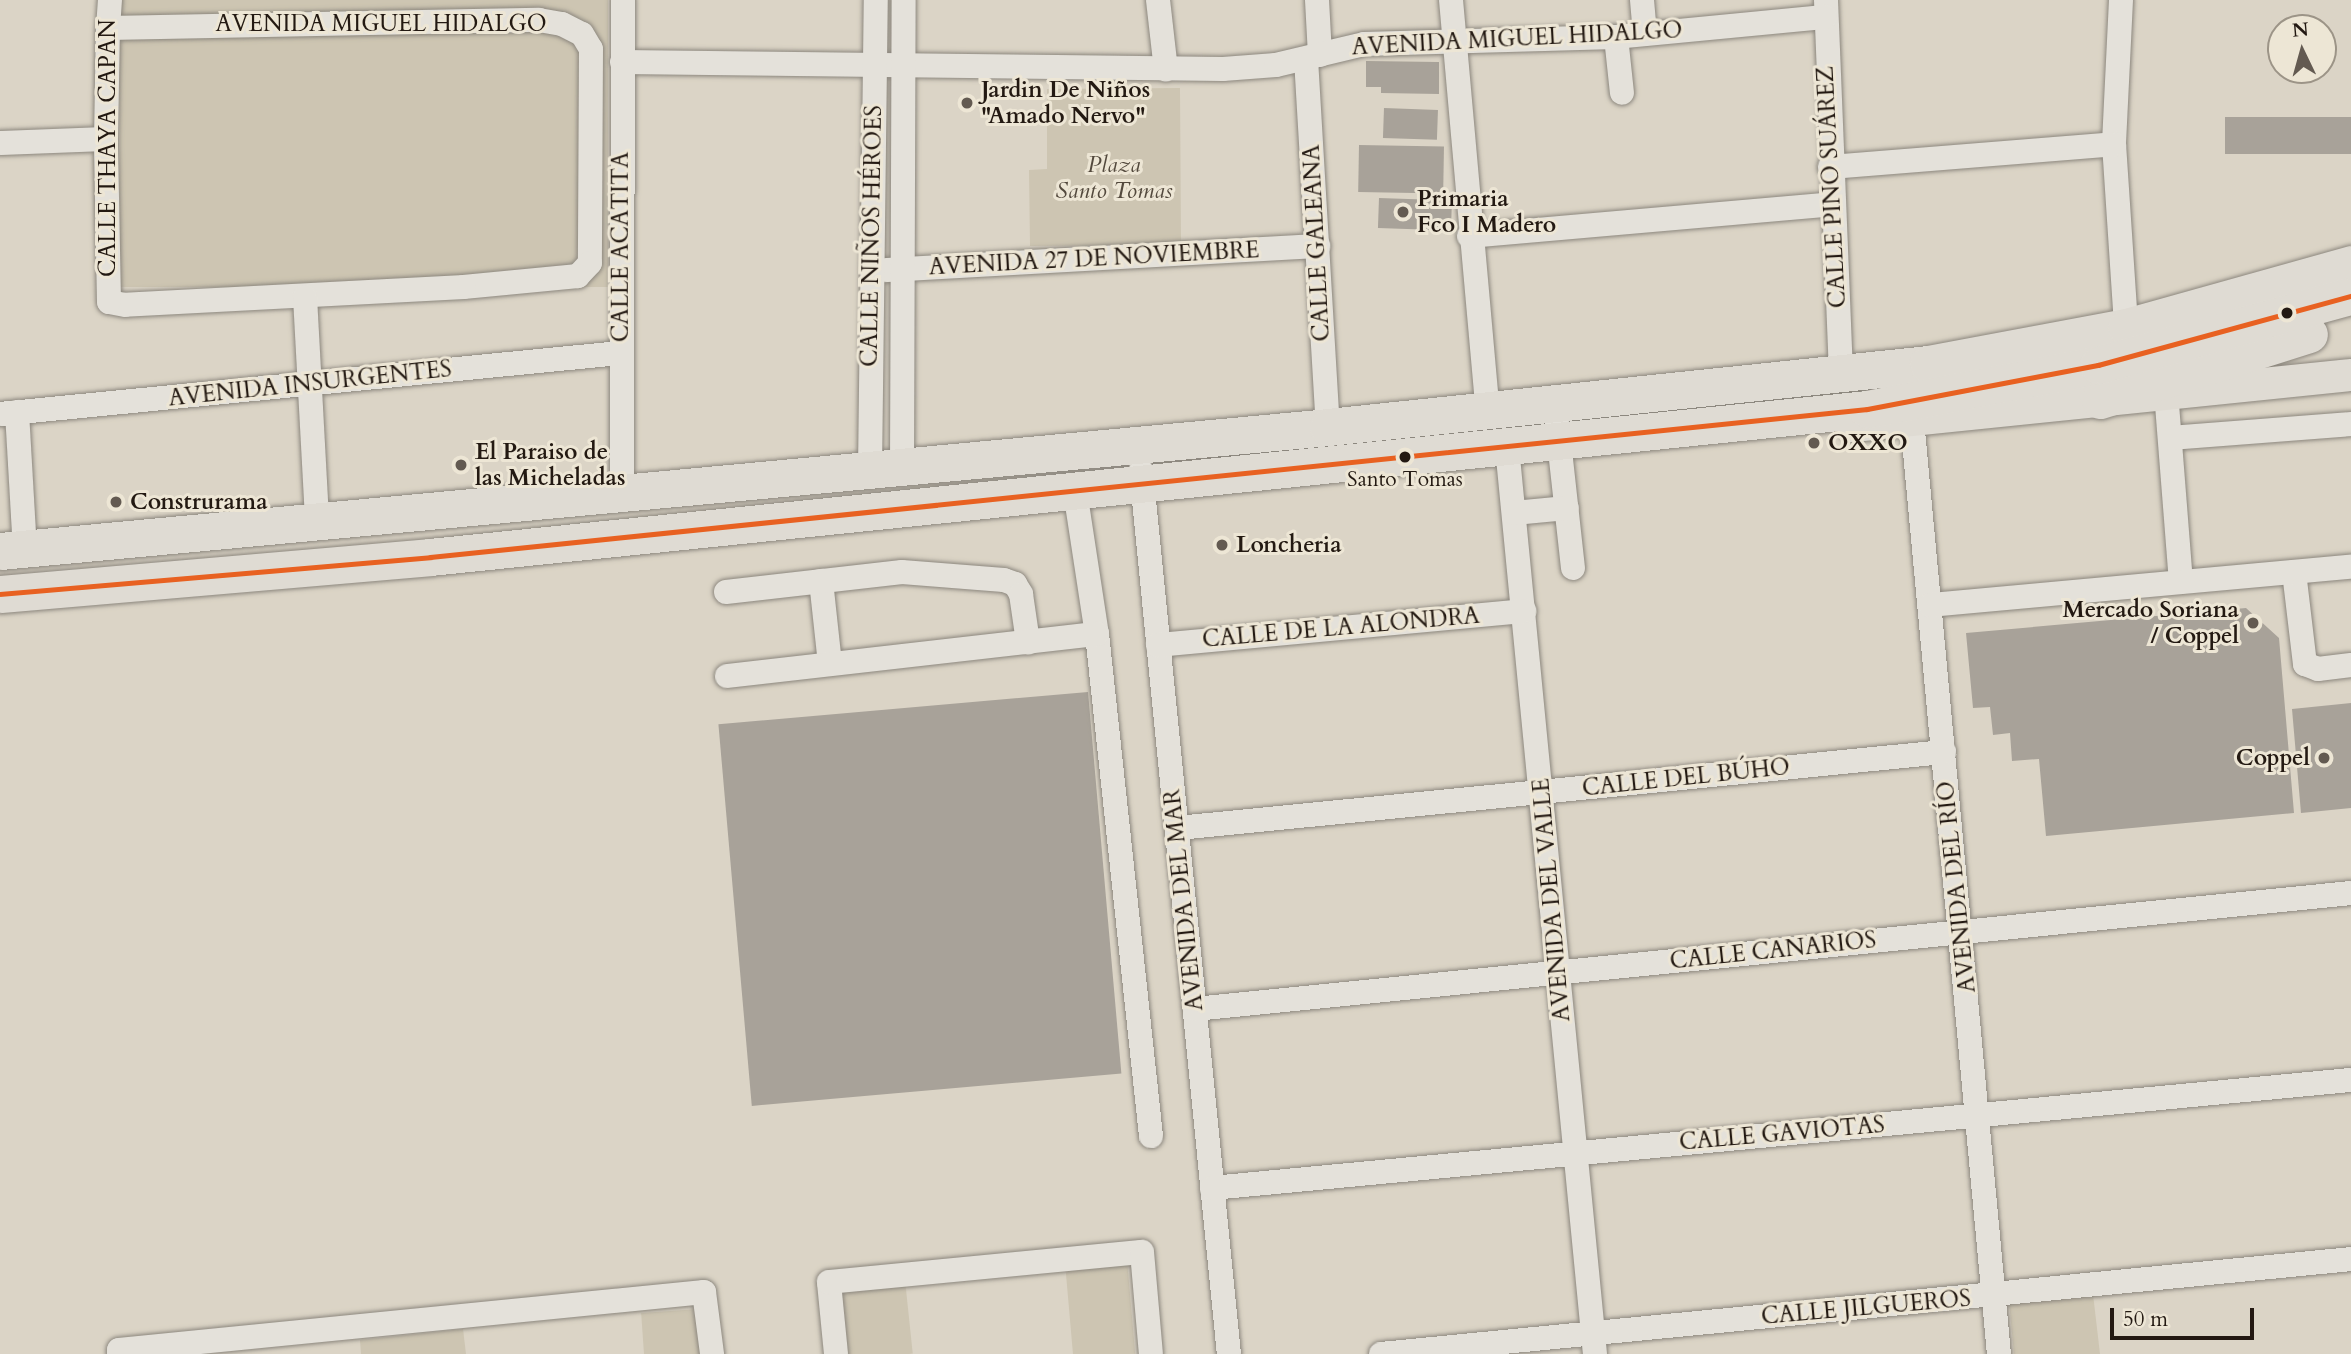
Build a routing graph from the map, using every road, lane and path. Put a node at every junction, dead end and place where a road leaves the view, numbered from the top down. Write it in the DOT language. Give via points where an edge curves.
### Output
graph roads {
  1 [pos="110,0"];
  2 [pos="623,0"];
  3 [pos="876,0"];
  4 [pos="904,0"];
  5 [pos="1158,0"];
  6 [pos="1317,0"];
  7 [pos="1451,0"];
  8 [pos="1642,0"];
  9 [pos="2120,0"];
  10 [pos="1826,9"];
  11 [pos="348,11"];
  12 [pos="108,28"];
  13 [pos="1645,34"];
  14 [pos="1616,37"];
  15 [pos="1454,44"];
  16 [pos="1313,57"];
  17 [pos="622,62"];
  18 [pos="874,66"];
  19 [pos="902,67"];
  20 [pos="1166,70"];
  21 [pos="1622,93"];
  22 [pos="106,139"];
  23 [pos="0,143"];
  24 [pos="2114,144"];
  25 [pos="1830,167"];
  26 [pos="1832,204"];
  27 [pos="1469,236"];
  28 [pos="1318,246"];
  29 [pos="2351,264"];
  30 [pos="902,270"];
  31 [pos="871,271"];
  32 [pos="2351,296"];
  33 [pos="305,297"];
  34 [pos="2351,320"];
  35 [pos="2126,327"];
  36 [pos="620,353"];
  37 [pos="1841,373"];
  38 [pos="2351,375"];
  39 [pos="310,384"];
  40 [pos="2166,392"];
  41 [pos="2100,400"];
  42 [pos="1555,405"];
  43 [pos="1488,411"];
  44 [pos="8,413"];
  45 [pos="1912,421"];
  46 [pos="2351,424"];
  47 [pos="1328,427"];
  48 [pos="1698,428"];
  49 [pos="2170,438"];
  50 [pos="1559,441"];
  51 [pos="1139,445"];
  52 [pos="1507,447"];
  53 [pos="886,470"];
  54 [pos="1142,484"];
  55 [pos="1075,491"];
  56 [pos="622,495"];
  57 [pos="1567,508"];
  58 [pos="1514,513"];
  59 [pos="317,522"];
  60 [pos="12,550"];
  61 [pos="2351,567"];
  62 [pos="1573,568"];
  63 [pos="2294,572"];
  64 [pos="821,581"];
  65 [pos="2181,581"];
  66 [pos="726,592"];
  67 [pos="0,594"];
  68 [pos="1930,605"];
  69 [pos="1524,611"];
  70 [pos="1097,634"];
  71 [pos="1028,642"];
  72 [pos="1158,645"];
  73 [pos="830,664"];
  74 [pos="2351,665"];
  75 [pos="727,676"];
  76 [pos="1944,752"];
  77 [pos="1542,792"];
  78 [pos="1178,828"];
  79 [pos="2351,893"];
  80 [pos="1961,932"];
  81 [pos="1560,972"];
  82 [pos="1195,1009"];
  83 [pos="2351,1080"];
  84 [pos="1979,1115"];
  85 [pos="1151,1136"];
  86 [pos="1576,1153"];
  87 [pos="1212,1188"];
  88 [pos="2351,1259"];
  89 [pos="1993,1296"];
  90 [pos="1594,1343"];
  91 [pos="119,1354"];
  92 [pos="712,1354"];
  93 [pos="836,1354"];
  94 [pos="1151,1354"];
  95 [pos="1229,1354"];
  96 [pos="1381,1354"];
  97 [pos="1999,1354"];
  1 -- 12 [label="street, CALLE THAYA CAPAN"];
  2 -- 17 [label="street, CALLE ACATITA"];
  3 -- 18 [label="street, CALLE NIÑOS HÉROES"];
  4 -- 19 [label="street, CALLE NIÑOS HÉROES"];
  5 -- 20 [label="street"];
  6 -- 16 [label="street, CALLE GALEANA"];
  7 -- 15 [label="street"];
  8 -- 13 [label="street"];
  9 -- 24 [label="street"];
  10 -- 13 [label="street, AVENIDA MIGUEL HIDALGO"];
  10 -- 25 [label="street, CALLE PINO SUÁREZ"];
  11 -- 12 [label="street, AVENIDA MIGUEL HIDALGO"];
  11 -- 33 [label="street, AVENIDA MIGUEL HIDALGO" via="540,20 582,34 591,49 590,263 578,276"];
  12 -- 22 [label="street, CALLE THAYA CAPAN"];
  13 -- 14 [label="street, AVENIDA MIGUEL HIDALGO"];
  14 -- 15 [label="street, AVENIDA MIGUEL HIDALGO"];
  14 -- 21 [label="street"];
  15 -- 16 [label="street, AVENIDA MIGUEL HIDALGO" via="1364,44"];
  15 -- 27 [label="street"];
  16 -- 20 [label="street, AVENIDA MIGUEL HIDALGO" via="1223,69"];
  16 -- 28 [label="street, CALLE GALEANA"];
  17 -- 18 [label="street, AVENIDA MIGUEL HIDALGO"];
  17 -- 36 [label="street, CALLE ACATITA"];
  18 -- 19 [label="street, AVENIDA MIGUEL HIDALGO"];
  18 -- 31 [label="street, CALLE NIÑOS HÉROES"];
  19 -- 20 [label="street, AVENIDA MIGUEL HIDALGO"];
  19 -- 30 [label="street, CALLE NIÑOS HÉROES"];
  22 -- 23 [label="street"];
  22 -- 33 [label="street, CALLE THAYA CAPAN" via="109,302"];
  24 -- 25 [label="street"];
  24 -- 35 [label="street"];
  25 -- 26 [label="street, CALLE PINO SUÁREZ"];
  26 -- 27 [label="street"];
  26 -- 37 [label="street, CALLE PINO SUÁREZ"];
  27 -- 43 [label="street"];
  28 -- 30 [label="street, AVENIDA 27 DE NOVIEMBRE"];
  28 -- 47 [label="street, CALLE GALEANA"];
  29 -- 35 [label="highway"];
  30 -- 31 [label="street, AVENIDA 27 DE NOVIEMBRE"];
  30 -- 53 [label="street, CALLE NIÑOS HÉROES"];
  31 -- 53 [label="street, CALLE NIÑOS HÉROES"];
  32 -- 48 [label="highway" via="2098,365 1961,394"];
  33 -- 39 [label="street"];
  34 -- 41 [label="highway"];
  35 -- 37 [label="highway" via="1928,364"];
  36 -- 39 [label="street, AVENIDA INSURGENTES"];
  36 -- 56 [label="street, CALLE ACATITA"];
  37 -- 42 [label="highway"];
  38 -- 40 [label="main road"];
  39 -- 44 [label="street, AVENIDA INSURGENTES"];
  39 -- 59 [label="street"];
  40 -- 41 [label="main road"];
  40 -- 49 [label="street"];
  41 -- 45 [label="main road"];
  42 -- 43 [label="highway"];
  42 -- 50 [label="street"];
  43 -- 47 [label="highway"];
  44 -- 60 [label="street"];
  45 -- 48 [label="main road" via="1801,432"];
  45 -- 68 [label="street, AVENIDA DEL RÍO"];
  46 -- 49 [label="street"];
  47 -- 51 [label="highway"];
  48 -- 50 [label="highway"];
  49 -- 65 [label="street"];
  50 -- 52 [label="highway"];
  50 -- 57 [label="street"];
  51 -- 53 [label="highway"];
  51 -- 54 [label="street, AVENIDA DEL MAR"];
  52 -- 54 [label="highway"];
  52 -- 58 [label="street, AVENIDA DEL VALLE"];
  53 -- 56 [label="highway"];
  54 -- 55 [label="highway"];
  54 -- 72 [label="street, AVENIDA DEL MAR"];
  55 -- 67 [label="highway" via="430,557"];
  55 -- 70 [label="street"];
  56 -- 59 [label="highway"];
  57 -- 58 [label="street"];
  57 -- 62 [label="street"];
  58 -- 69 [label="street, AVENIDA DEL VALLE"];
  59 -- 60 [label="highway"];
  61 -- 63 [label="street"];
  63 -- 65 [label="street"];
  63 -- 74 [label="street" via="2305,664 2318,669"];
  64 -- 66 [label="street"];
  64 -- 71 [label="street" via="923,571 1004,580 1015,584 1021,594"];
  64 -- 73 [label="street"];
  65 -- 68 [label="street"];
  68 -- 76 [label="street, AVENIDA DEL RÍO"];
  69 -- 72 [label="street, CALLE DE LA ALONDRA"];
  69 -- 77 [label="street, AVENIDA DEL VALLE"];
  70 -- 71 [label="street"];
  70 -- 85 [label="street"];
  71 -- 73 [label="street"];
  72 -- 78 [label="street, AVENIDA DEL MAR"];
  73 -- 75 [label="street"];
  76 -- 77 [label="street, CALLE DEL BÚHO"];
  76 -- 80 [label="street, AVENIDA DEL RÍO"];
  77 -- 78 [label="street, CALLE DEL BÚHO"];
  77 -- 81 [label="street, AVENIDA DEL VALLE"];
  78 -- 82 [label="street, AVENIDA DEL MAR"];
  79 -- 80 [label="street, CALLE CANARIOS"];
  80 -- 81 [label="street, CALLE CANARIOS"];
  80 -- 84 [label="street, AVENIDA DEL RÍO"];
  81 -- 82 [label="street, CALLE CANARIOS"];
  81 -- 86 [label="street, AVENIDA DEL VALLE"];
  82 -- 87 [label="street, AVENIDA DEL MAR"];
  83 -- 84 [label="street, CALLE GAVIOTAS"];
  84 -- 86 [label="street, CALLE GAVIOTAS"];
  84 -- 89 [label="street, AVENIDA DEL RÍO"];
  86 -- 87 [label="street, CALLE GAVIOTAS"];
  86 -- 90 [label="street, AVENIDA DEL VALLE"];
  87 -- 95 [label="street, AVENIDA DEL MAR"];
  88 -- 89 [label="street, CALLE JILGUEROS"];
  89 -- 90 [label="street, CALLE JILGUEROS"];
  89 -- 97 [label="street, AVENIDA DEL RÍO"];
  90 -- 96 [label="street, CALLE JILGUEROS"];
  91 -- 92 [label="street" via="119,1350 704,1292"];
  93 -- 94 [label="street" via="829,1282 1142,1252"];
}
